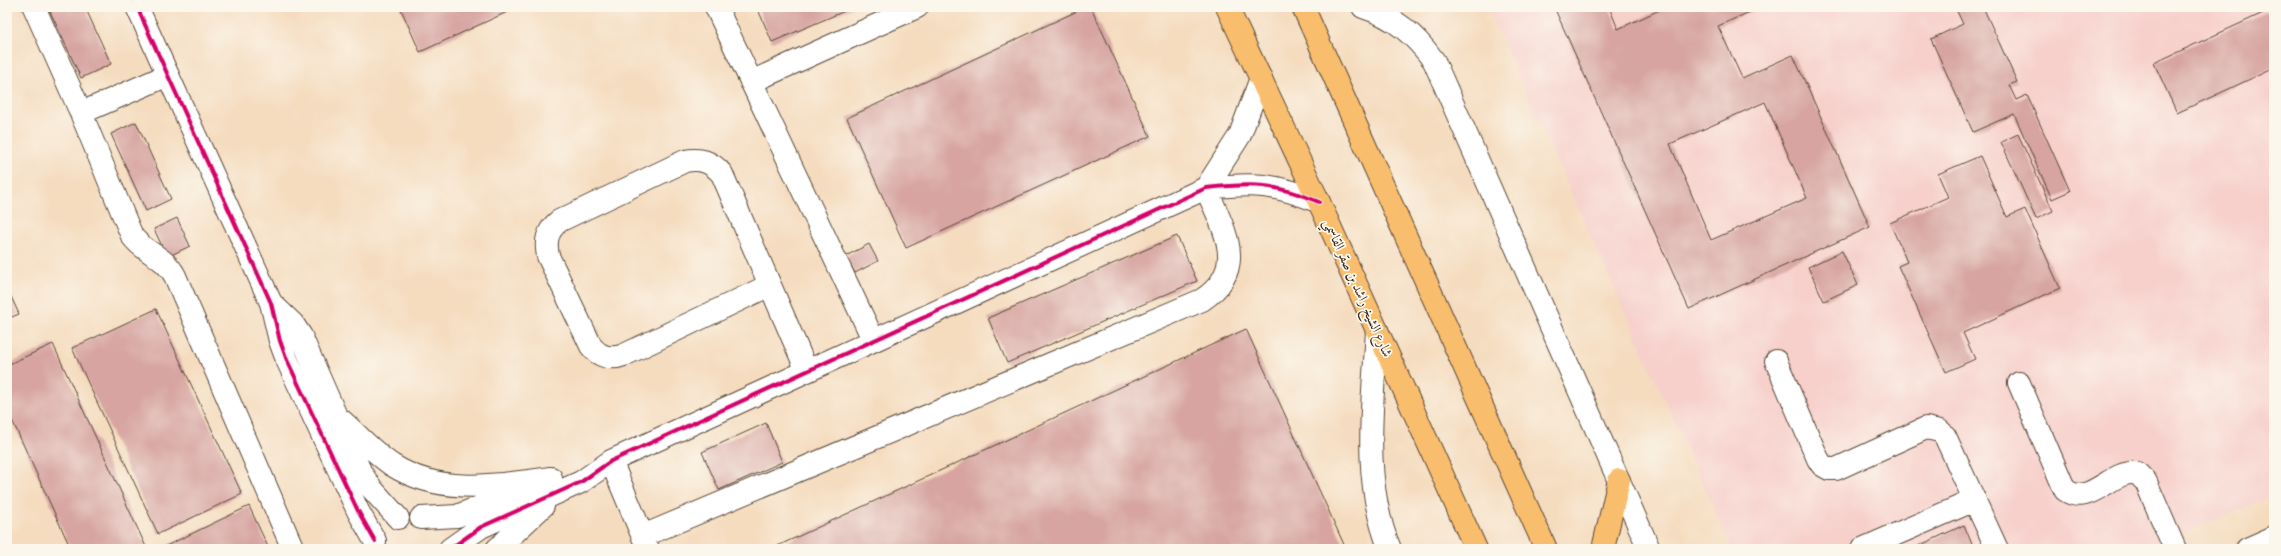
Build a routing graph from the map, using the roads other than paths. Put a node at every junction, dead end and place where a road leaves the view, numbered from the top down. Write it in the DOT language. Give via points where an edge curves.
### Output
graph roads {
  1 [pos="34,7"];
  2 [pos="137,7"];
  3 [pos="716,7"];
  4 [pos="917,7"];
  5 [pos="1227,7"];
  6 [pos="1303,7"];
  7 [pos="1363,7"];
  8 [pos="168,75"];
  9 [pos="1261,78"];
  10 [pos="751,82"];
  11 [pos="81,113"];
  12 [pos="1206,188"];
  13 [pos="1319,202"];
  14 [pos="770,285"];
  15 [pos="271,303"];
  16 [pos="1378,330"];
  17 [pos="874,339"];
  18 [pos="1776,361"];
  19 [pos="807,371"];
  20 [pos="2019,383"];
  21 [pos="336,416"];
  22 [pos="612,461"];
  23 [pos="1619,480"];
  24 [pos="555,485"];
  25 [pos="1975,500"];
  26 [pos="398,518"];
  27 [pos="421,518"];
  28 [pos="2274,537"];
  29 [pos="646,543"];
  30 [pos="374,545"];
  31 [pos="293,549"];
  32 [pos="443,549"];
  33 [pos="450,549"];
  34 [pos="496,549"];
  35 [pos="1390,549"];
  36 [pos="1476,549"];
  37 [pos="1546,549"];
  38 [pos="1603,549"];
  39 [pos="1649,549"];
  40 [pos="1862,549"];
  41 [pos="1997,549"];
  42 [pos="2175,549"];
  43 [pos="2247,549"];
  1 -- 11 [label="street"];
  2 -- 8 [label="street"];
  3 -- 10 [label="street"];
  4 -- 10 [label="street"];
  5 -- 9 [label="main road, شارع الشيخ راشد بن صقر القاسمي"];
  6 -- 37 [label="main road"];
  7 -- 23 [label="street" via="1380,12 1411,32 1434,61"];
  8 -- 11 [label="street"];
  8 -- 15 [label="street"];
  9 -- 12 [label="street" via="1240,135"];
  9 -- 13 [label="main road, شارع الشيخ راشد بن صقر القاسمي"];
  10 -- 17 [label="street"];
  11 -- 31 [label="street" via="132,236 145,250 163,259 175,276"];
  12 -- 13 [label="street" via="1240,184 1275,186"];
  12 -- 17 [label="street"];
  12 -- 29 [label="street" via="1228,242 1230,256 1223,282 1202,300"];
  13 -- 16 [label="main road, شارع الشيخ راشد بن صقر القاسمي"];
  14 -- 14 [label="street" via="722,174 710,162 702,160 685,161 559,221 548,232 546,240 548,256 591,346 609,358 624,355"];
  14 -- 19 [label="street"];
  15 -- 21 [label="street" via="293,324 301,336"];
  15 -- 30 [label="street" via="287,360"];
  16 -- 35 [label="street" via="1371,442 1372,465 1377,508"];
  16 -- 36 [label="main road, شارع الشيخ راشد بن صقر القاسمي"];
  17 -- 19 [label="street"];
  18 -- 25 [label="street" via="1822,465 1836,469 1919,430 1933,429 1940,431 1949,442"];
  19 -- 22 [label="street"];
  20 -- 42 [label="street" via="2065,490 2070,494 2084,495 2124,474 2137,473 2146,482"];
  21 -- 24 [label="street" via="392,465 432,482 453,486"];
  21 -- 26 [label="street" via="361,473"];
  22 -- 24 [label="street" via="596,473"];
  22 -- 29 [label="street"];
  23 -- 38 [label="main road"];
  23 -- 39 [label="street"];
  24 -- 27 [label="street" via="457,516"];
  24 -- 33 [label="street" via="481,527"];
  24 -- 34 [label="street"];
  25 -- 40 [label="street"];
  25 -- 41 [label="street"];
  26 -- 27 [label="street"];
  26 -- 30 [label="street" via="384,526"];
  27 -- 32 [label="street" via="439,533"];
  28 -- 43 [label="street"];
}
